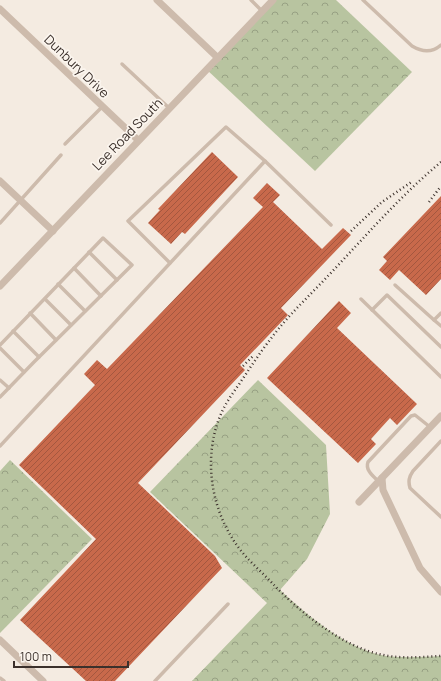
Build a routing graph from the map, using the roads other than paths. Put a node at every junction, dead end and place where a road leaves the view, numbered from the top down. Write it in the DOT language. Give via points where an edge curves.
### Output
graph roads {
  1 [pos="157,0"];
  2 [pos="251,0"];
  3 [pos="273,0"];
  4 [pos="363,0"];
  5 [pos="0,9"];
  6 [pos="262,11"];
  7 [pos="441,45"];
  8 [pos="218,58"];
  9 [pos="122,64"];
  10 [pos="102,106"];
  11 [pos="169,108"];
  12 [pos="138,140"];
  13 [pos="66,144"];
  14 [pos="62,155"];
  15 [pos="265,161"];
  16 [pos="0,181"];
  17 [pos="21,201"];
  18 [pos="0,224"];
  19 [pos="331,225"];
  20 [pos="53,231"];
  21 [pos="89,252"];
  22 [pos="170,263"];
  23 [pos="74,268"];
  24 [pos="117,280"];
  25 [pos="58,284"];
  26 [pos="395,284"];
  27 [pos="0,286"];
  28 [pos="101,296"];
  29 [pos="45,299"];
  30 [pos="361,299"];
  31 [pos="372,310"];
  32 [pos="85,312"];
  33 [pos="441,313"];
  34 [pos="30,314"];
  35 [pos="434,320"];
  36 [pos="71,325"];
  37 [pos="441,326"];
  38 [pos="13,331"];
  39 [pos="56,340"];
  40 [pos="0,346"];
  41 [pos="441,347"];
  42 [pos="39,357"];
  43 [pos="24,372"];
  44 [pos="441,377"];
  45 [pos="0,380"];
  46 [pos="9,388"];
  47 [pos="0,397"];
  48 [pos="441,416"];
  49 [pos="430,427"];
  50 [pos="441,441"];
  51 [pos="0,446"];
  52 [pos="380,480"];
  53 [pos="359,502"];
  54 [pos="441,517"];
  55 [pos="441,592"];
  56 [pos="228,604"];
  57 [pos="0,640"];
  58 [pos="0,678"];
  59 [pos="4,681"];
  60 [pos="42,681"];
  61 [pos="155,681"];
  1 -- 8 [label="street"];
  2 -- 6 [label="lane"];
  3 -- 6 [label="street, Lee Road South"];
  4 -- 7 [label="lane" via="412,46 426,52"];
  5 -- 10 [label="street, Dunbury Drive"];
  6 -- 8 [label="street, Lee Road South"];
  8 -- 11 [label="street, Lee Road South"];
  9 -- 11 [label="lane"];
  10 -- 12 [label="street, Dunbury Drive"];
  10 -- 13 [label="lane"];
  11 -- 12 [label="street, Lee Road South"];
  12 -- 20 [label="street, Lee Road South"];
  14 -- 17 [label="lane"];
  15 -- 19 [label="lane"];
  15 -- 22 [label="lane"];
  15 -- 22 [label="lane" via="226,127 128,221"];
  16 -- 17 [label="street"];
  17 -- 18 [label="lane"];
  17 -- 20 [label="street"];
  20 -- 27 [label="street, Lee Road South"];
  21 -- 23 [label="lane"];
  21 -- 24 [label="lane"];
  21 -- 24 [label="lane" via="103,238 132,265"];
  22 -- 51 [label="lane"];
  23 -- 25 [label="lane"];
  23 -- 28 [label="lane"];
  24 -- 28 [label="lane"];
  25 -- 29 [label="lane"];
  25 -- 32 [label="lane"];
  26 -- 35 [label="lane"];
  28 -- 32 [label="lane"];
  29 -- 34 [label="lane"];
  29 -- 36 [label="lane"];
  30 -- 31 [label="lane"];
  31 -- 41 [label="lane" via="387,295"];
  31 -- 44 [label="lane"];
  32 -- 36 [label="lane"];
  33 -- 35 [label="lane"];
  34 -- 38 [label="lane"];
  34 -- 39 [label="lane"];
  35 -- 37 [label="lane"];
  36 -- 39 [label="lane"];
  38 -- 40 [label="lane"];
  38 -- 42 [label="lane"];
  39 -- 42 [label="lane"];
  40 -- 43 [label="lane"];
  42 -- 43 [label="lane"];
  43 -- 46 [label="lane"];
  45 -- 46 [label="lane"];
  46 -- 47 [label="lane"];
  48 -- 49 [label="street"];
  49 -- 52 [label="street"];
  49 -- 52 [label="lane" via="415,415 411,416 366,466"];
  50 -- 54 [label="lane" via="413,471 409,482 410,488"];
  52 -- 53 [label="street"];
  52 -- 55 [label="street" via="420,568"];
  56 -- 61 [label="lane"];
  57 -- 60 [label="street"];
  58 -- 59 [label="lane"];
}
